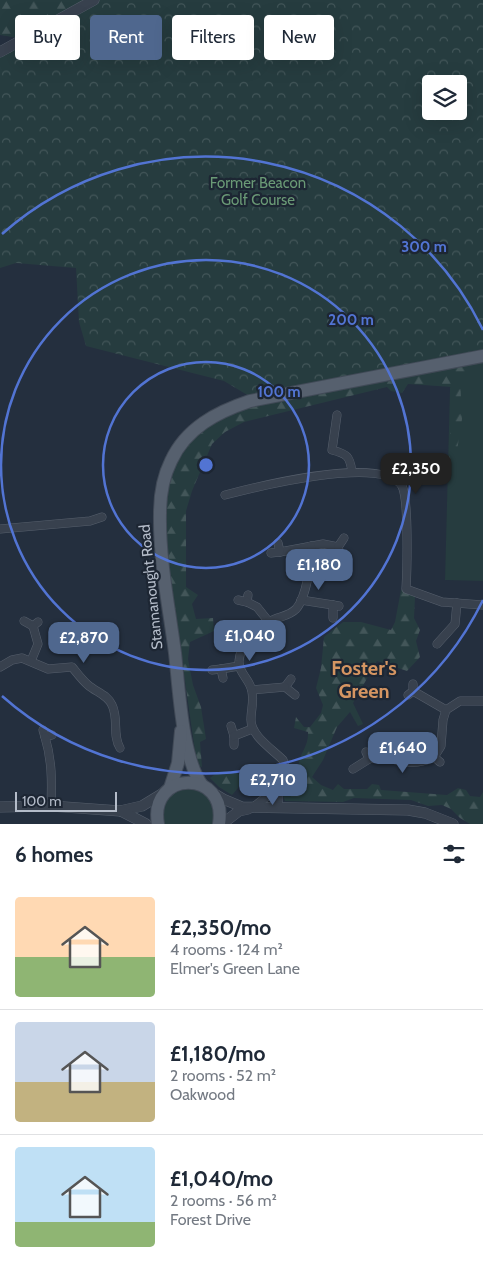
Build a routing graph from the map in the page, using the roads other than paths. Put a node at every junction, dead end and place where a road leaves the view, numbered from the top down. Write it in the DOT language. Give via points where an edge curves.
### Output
graph roads {
  1 [pos="94,0"];
  2 [pos="0,52"];
  3 [pos="483,356"];
  4 [pos="337,415"];
  5 [pos="352,472"];
  6 [pos="224,495"];
  7 [pos="102,517"];
  8 [pos="0,529"];
  9 [pos="344,538"];
  10 [pos="278,543"];
  11 [pos="312,546"];
  12 [pos="338,547"];
  13 [pos="341,556"];
  14 [pos="244,599"];
  15 [pos="301,600"];
  16 [pos="457,603"];
  17 [pos="483,605"];
  18 [pos="333,618"];
  19 [pos="24,621"];
  20 [pos="269,622"];
  21 [pos="437,644"];
  22 [pos="76,658"];
  23 [pos="31,661"];
  24 [pos="239,666"];
  25 [pos="0,667"];
  26 [pos="72,667"];
  27 [pos="221,669"];
  28 [pos="212,670"];
  29 [pos="223,678"];
  30 [pos="291,679"];
  31 [pos="285,687"];
  32 [pos="252,690"];
  33 [pos="411,690"];
  34 [pos="295,695"];
  35 [pos="483,701"];
  36 [pos="446,710"];
  37 [pos="182,721"];
  38 [pos="231,726"];
  39 [pos="252,729"];
  40 [pos="47,734"];
  41 [pos="234,736"];
  42 [pos="234,745"];
  43 [pos="121,749"];
  44 [pos="353,769"];
  45 [pos="279,786"];
  46 [pos="207,789"];
  47 [pos="167,790"];
  48 [pos="51,806"];
  49 [pos="0,807"];
  50 [pos="279,807"];
  51 [pos="252,808"];
  52 [pos="120,811"];
  53 [pos="146,824"];
  54 [pos="158,824"];
  55 [pos="220,824"];
  56 [pos="453,824"];
  1 -- 2 [label="street"];
  3 -- 37 [label="main road, Stannanought Road" via="250,401 216,414 201,424 179,447 165,476 160,526"];
  4 -- 5 [label="street" via="332,450 348,457"];
  5 -- 6 [label="street"];
  5 -- 16 [label="street" via="382,475 395,480 402,488 405,496 406,589 442,602"];
  7 -- 8 [label="street" via="90,521"];
  9 -- 12 [label="street"];
  10 -- 11 [label="street" via="276,552"];
  11 -- 12 [label="street"];
  11 -- 15 [label="street" via="312,564"];
  12 -- 13 [label="street"];
  14 -- 20 [label="street" via="258,607"];
  15 -- 18 [label="street" via="336,605"];
  15 -- 20 [label="street" via="291,613"];
  16 -- 17 [label="street"];
  16 -- 21 [label="street" via="455,624"];
  19 -- 23 [label="street" via="36,624 38,644"];
  20 -- 24 [label="street" via="245,645"];
  22 -- 26 [label="street"];
  23 -- 25 [label="street" via="17,659"];
  23 -- 26 [label="street" via="48,669"];
  24 -- 27 [label="street"];
  24 -- 32 [label="street"];
  26 -- 43 [label="street" via="85,683 112,703"];
  27 -- 28 [label="street"];
  27 -- 29 [label="street"];
  30 -- 31 [label="street"];
  31 -- 32 [label="street"];
  31 -- 34 [label="street"];
  32 -- 39 [label="street"];
  33 -- 36 [label="street"];
  35 -- 36 [label="street" via="460,701"];
  36 -- 44 [label="street" via="437,759 413,763 367,756"];
  37 -- 46 [label="main road, Stannanought Road" via="194,771"];
  37 -- 47 [label="main road, Stannanought Road" via="178,763"];
  38 -- 41 [label="street"];
  39 -- 41 [label="street"];
  39 -- 45 [label="street" via="283,760 285,771"];
  40 -- 48 [label="street" via="52,769"];
  41 -- 42 [label="street"];
  45 -- 50 [label="street"];
  45 -- 51 [label="street"];
  46 -- 47 [label="main road" via="186,782"];
  46 -- 51 [label="street" via="232,804"];
  46 -- 55 [label="main road, Stannanought Road" via="218,802"];
  47 -- 52 [label="street" via="142,806"];
  47 -- 54 [label="main road, Stannanought Road" via="157,807"];
  48 -- 49 [label="street"];
  48 -- 52 [label="street"];
  50 -- 51 [label="street"];
  50 -- 56 [label="street" via="408,810"];
  51 -- 55 [label="street" via="238,811"];
  52 -- 53 [label="street"];
}
